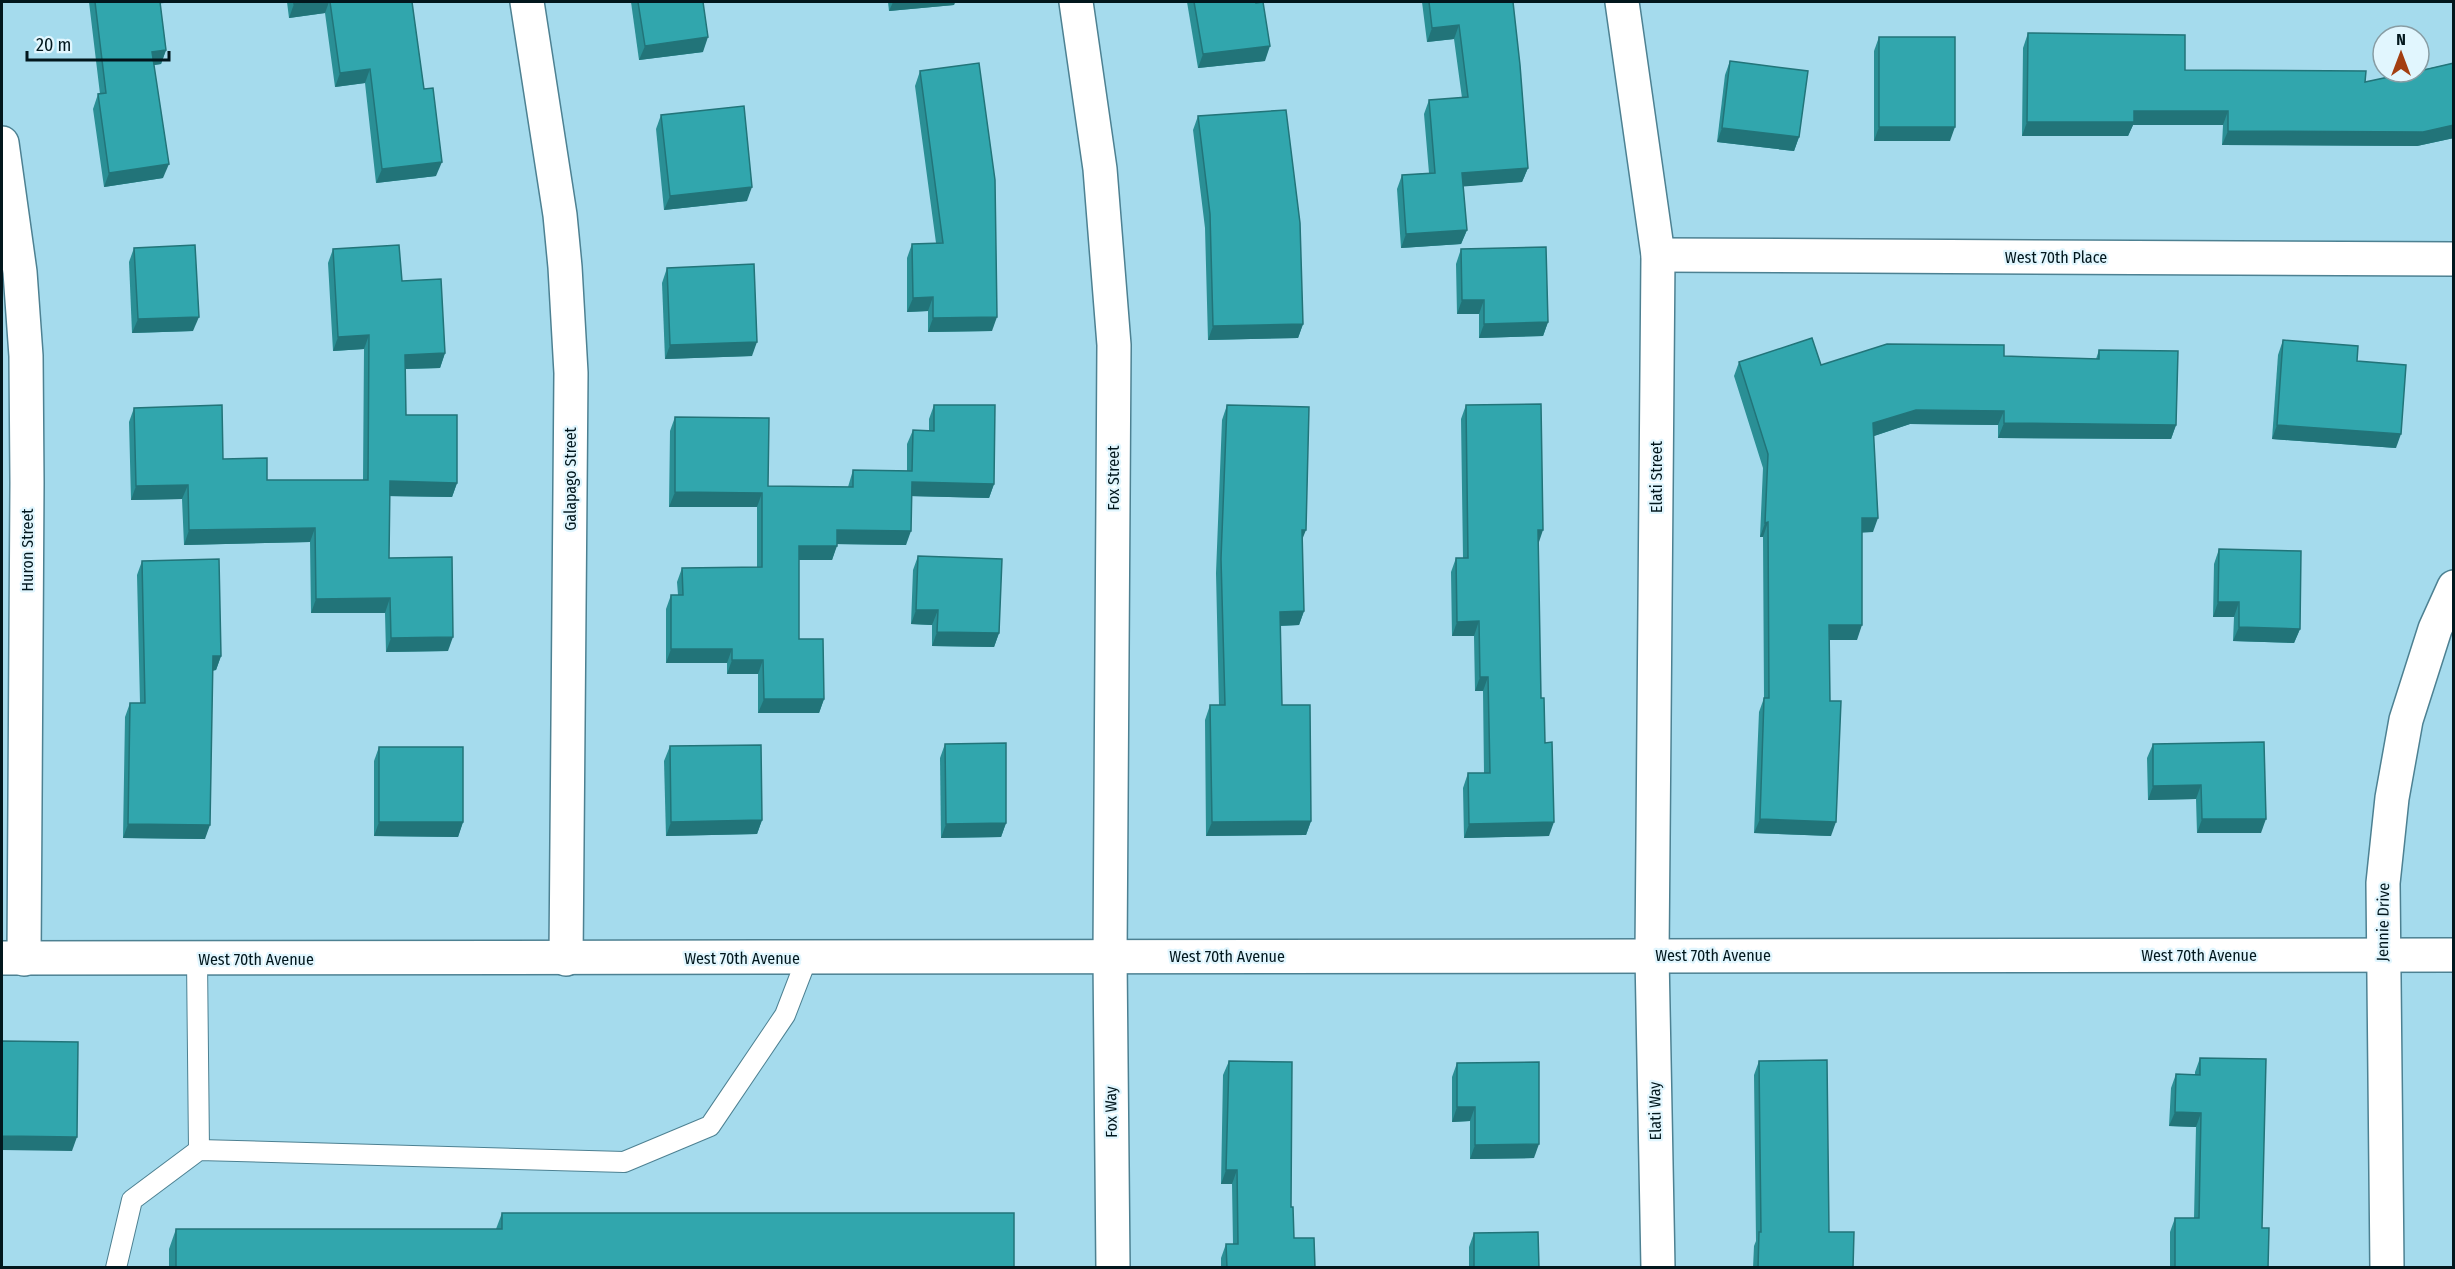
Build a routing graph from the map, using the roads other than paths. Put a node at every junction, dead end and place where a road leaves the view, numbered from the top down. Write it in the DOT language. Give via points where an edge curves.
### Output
graph roads {
  1 [pos="526,2"];
  2 [pos="1076,2"];
  3 [pos="1622,2"];
  4 [pos="2,143"];
  5 [pos="1658,255"];
  6 [pos="2454,259"];
  7 [pos="2454,587"];
  8 [pos="1653,955"];
  9 [pos="2382,955"];
  10 [pos="2454,955"];
  11 [pos="1110,957"];
  12 [pos="13,958"];
  13 [pos="566,958"];
  14 [pos="807,958"];
  15 [pos="197,959"];
  16 [pos="199,1150"];
  17 [pos="116,1268"];
  18 [pos="1113,1268"];
  19 [pos="1658,1268"];
  20 [pos="2387,1268"];
  1 -- 13 [label="street, Galapago Street" via="560,214 570,373"];
  2 -- 11 [label="street, Fox Street" via="1100,169 1114,345"];
  3 -- 5 [label="street, Elati Street"];
  4 -- 12 [label="street, Huron Street" via="20,272 26,356 27,483"];
  5 -- 6 [label="street, West 70th Place"];
  5 -- 8 [label="street, Elati Street"];
  7 -- 9 [label="street, Jennie Drive" via="2435,629 2406,720 2391,798 2383,883"];
  8 -- 9 [label="street, West 70th Avenue"];
  8 -- 11 [label="street, West 70th Avenue"];
  8 -- 19 [label="street, Elati Way"];
  9 -- 10 [label="street, West 70th Avenue"];
  9 -- 20 [label="street, Jennie Drive"];
  11 -- 14 [label="street, West 70th Avenue"];
  11 -- 18 [label="street, Fox Way"];
  12 -- 15 [label="street, West 70th Avenue"];
  13 -- 14 [label="street, West 70th Avenue"];
  13 -- 15 [label="street, West 70th Avenue"];
  14 -- 16 [label="lane" via="785,1015 710,1125 624,1162"];
  15 -- 16 [label="lane"];
  16 -- 17 [label="lane" via="132,1200"];
}
